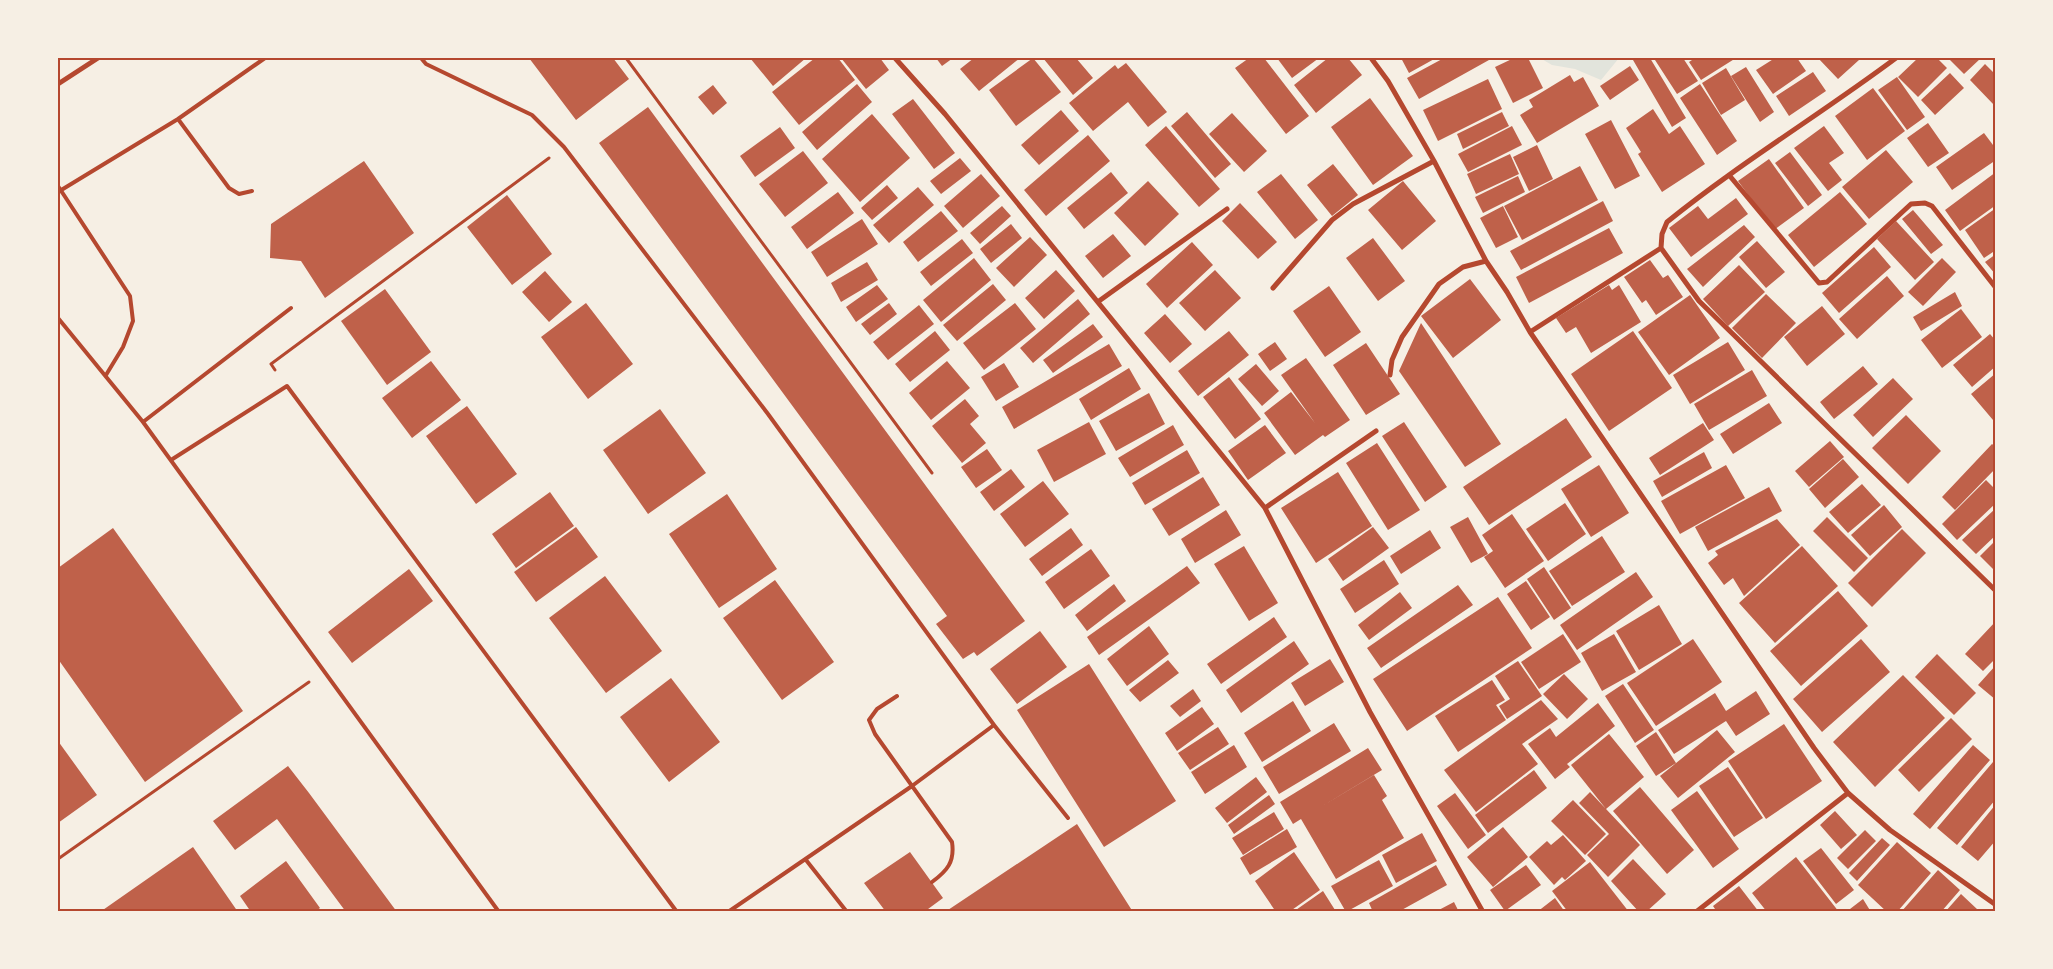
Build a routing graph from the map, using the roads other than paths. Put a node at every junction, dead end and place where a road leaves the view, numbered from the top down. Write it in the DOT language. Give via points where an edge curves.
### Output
graph roads {
  1 [pos="98,58"];
  2 [pos="265,58"];
  3 [pos="421,58"];
  4 [pos="895,58"];
  5 [pos="1371,58"];
  6 [pos="1896,58"];
  7 [pos="58,84"];
  8 [pos="178,119"];
  9 [pos="1434,161"];
  10 [pos="1728,175"];
  11 [pos="58,189"];
  12 [pos="252,191"];
  13 [pos="1227,209"];
  14 [pos="1661,248"];
  15 [pos="1486,261"];
  16 [pos="1273,288"];
  17 [pos="1996,288"];
  18 [pos="1099,301"];
  19 [pos="291,308"];
  20 [pos="58,318"];
  21 [pos="1530,332"];
  22 [pos="106,375"];
  23 [pos="1390,375"];
  24 [pos="143,422"];
  25 [pos="1376,431"];
  26 [pos="171,460"];
  27 [pos="1265,508"];
  28 [pos="1996,591"];
  29 [pos="897,696"];
  30 [pos="994,725"];
  31 [pos="912,786"];
  32 [pos="1848,793"];
  33 [pos="1068,818"];
  34 [pos="806,860"];
  35 [pos="932,882"];
  36 [pos="1996,906"];
  37 [pos="499,912"];
  38 [pos="677,912"];
  39 [pos="728,912"];
  40 [pos="847,912"];
  41 [pos="1483,912"];
  42 [pos="1696,912"];
  1 -- 7 [label="street"];
  2 -- 8 [label="lane"];
  3 -- 30 [label="lane" via="426,64 532,115 564,147 774,422"];
  4 -- 18 [label="street"];
  5 -- 9 [label="street" via="1388,81"];
  6 -- 10 [label="street"];
  8 -- 11 [label="lane"];
  8 -- 12 [label="lane" via="229,188 239,194"];
  9 -- 15 [label="street"];
  9 -- 16 [label="street" via="1339,214"];
  10 -- 14 [label="street" via="1669,220 1662,234"];
  10 -- 17 [label="street" via="1819,283 1827,282 1911,204 1925,203 1932,206"];
  11 -- 22 [label="lane" via="130,296 133,321 123,347"];
  13 -- 18 [label="street"];
  14 -- 21 [label="street"];
  14 -- 28 [label="street" via="1699,301"];
  15 -- 21 [label="street"];
  15 -- 23 [label="street" via="1463,267 1439,284 1402,337 1392,360"];
  18 -- 27 [label="street"];
  19 -- 24 [label="lane"];
  20 -- 22 [label="lane"];
  21 -- 32 [label="street"];
  22 -- 24 [label="lane"];
  24 -- 26 [label="lane"];
  25 -- 27 [label="street"];
  26 -- 37 [label="lane"];
  26 -- 38 [label="lane" via="287,386"];
  27 -- 41 [label="street" via="1370,712"];
  29 -- 31 [label="lane" via="877,708 869,720 875,734"];
  30 -- 31 [label="lane"];
  30 -- 33 [label="lane"];
  31 -- 34 [label="lane"];
  31 -- 35 [label="lane" via="952,842 954,853 951,863 945,873"];
  32 -- 36 [label="street" via="1890,830"];
  32 -- 42 [label="street"];
  34 -- 39 [label="lane"];
  34 -- 40 [label="lane"];
}
